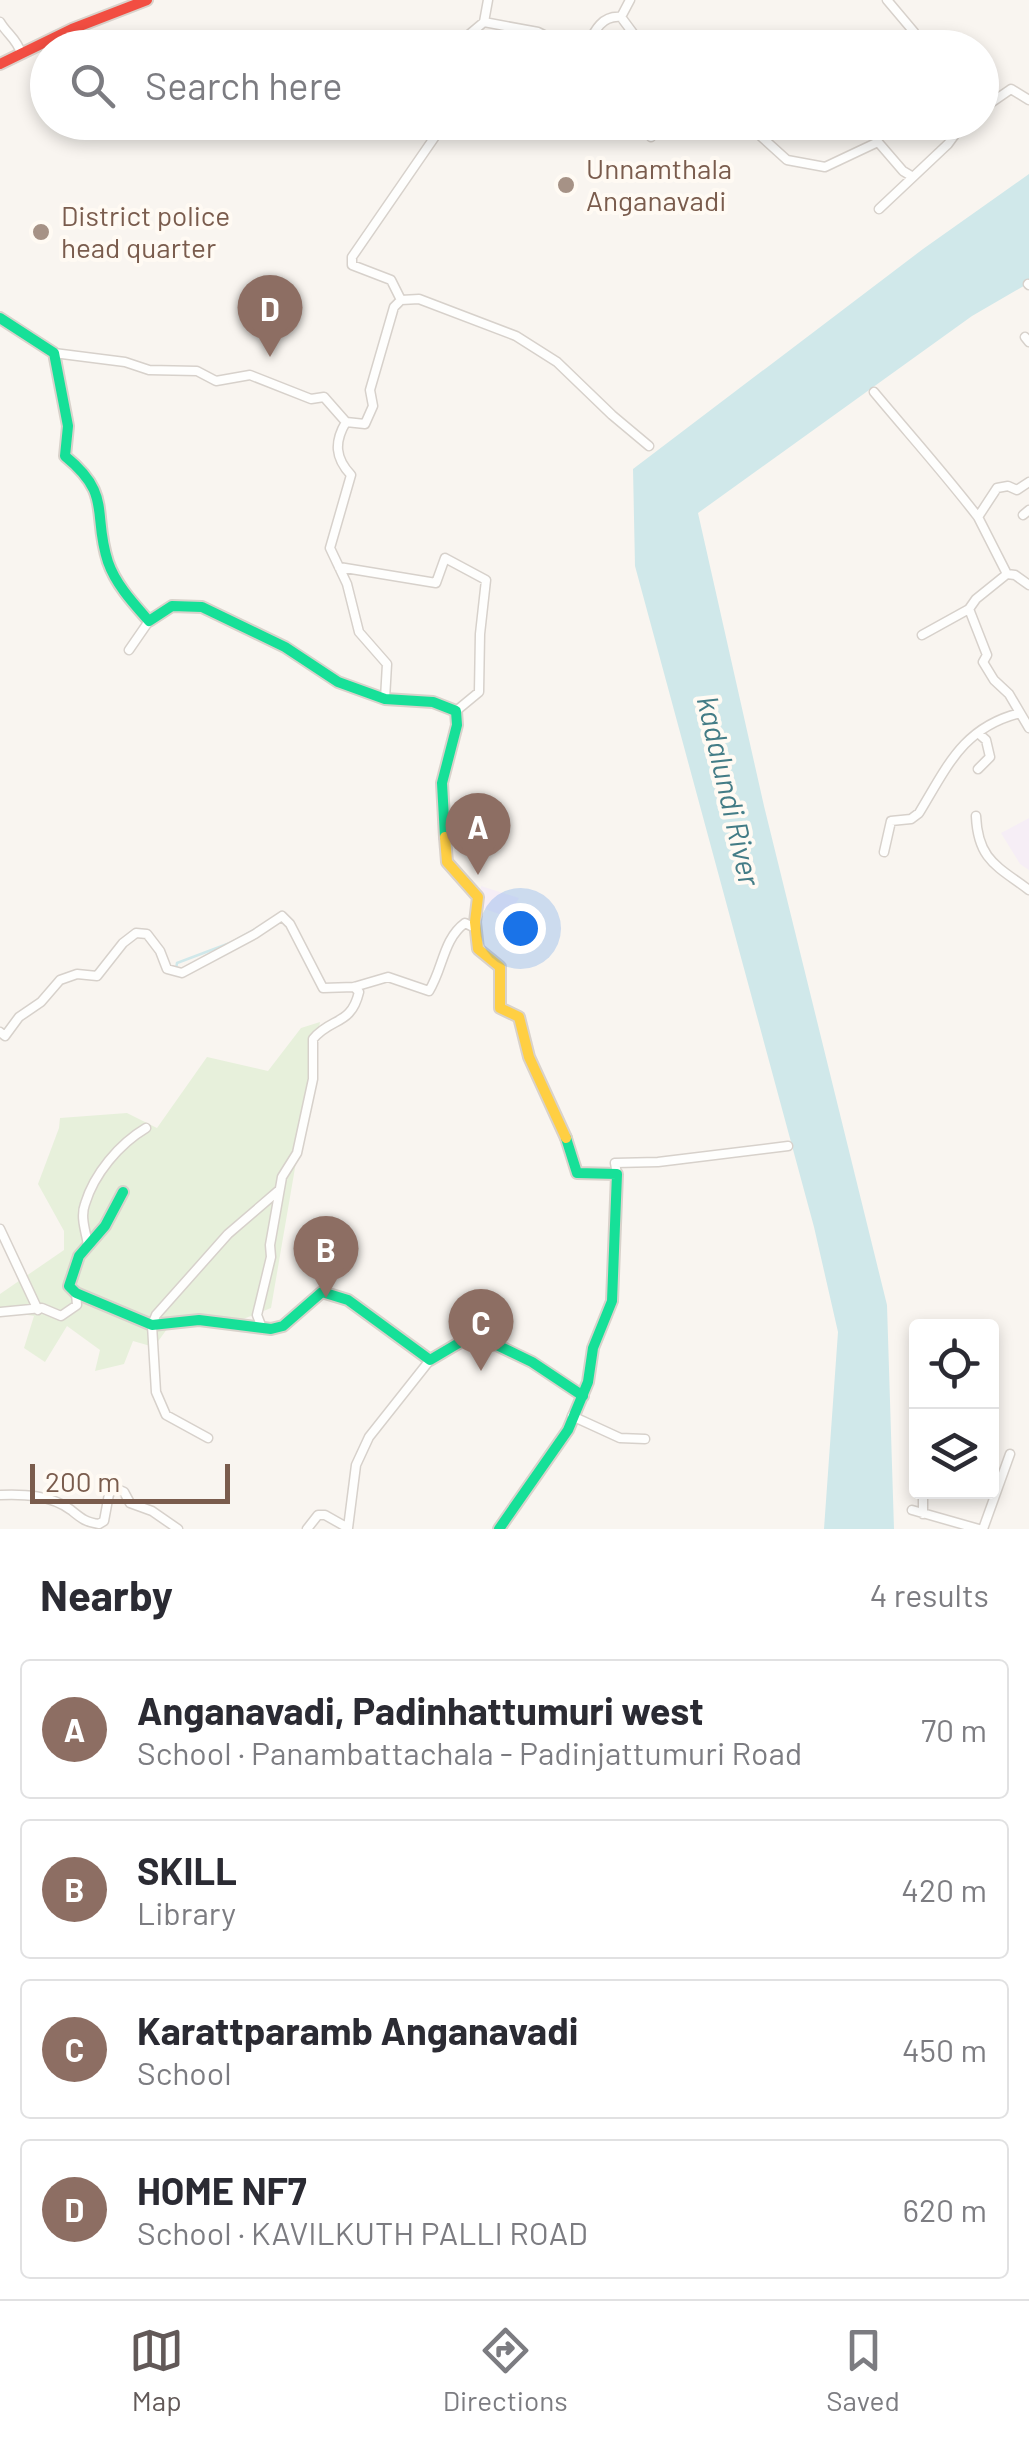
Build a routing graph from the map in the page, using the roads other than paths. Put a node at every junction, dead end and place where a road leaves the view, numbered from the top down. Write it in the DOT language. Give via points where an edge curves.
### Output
graph roads {
  1 [pos="147,0"];
  2 [pos="488,0"];
  3 [pos="630,0"];
  4 [pos="886,0"];
  5 [pos="621,17"];
  6 [pos="0,22"];
  7 [pos="484,22"];
  8 [pos="74,30"];
  9 [pos="474,30"];
  10 [pos="527,30"];
  11 [pos="597,30"];
  12 [pos="631,30"];
  13 [pos="912,30"];
  14 [pos="30,48"];
  15 [pos="21,52"];
  16 [pos="0,64"];
  17 [pos="999,97"];
  18 [pos="1029,100"];
  19 [pos="433,140"];
  20 [pos="765,140"];
  21 [pos="951,140"];
  22 [pos="913,177"];
  23 [pos="879,209"];
  24 [pos="401,300"];
  25 [pos="0,318"];
  26 [pos="54,353"];
  27 [pos="874,392"];
  28 [pos="346,422"];
  29 [pos="650,446"];
  30 [pos="1029,482"];
  31 [pos="978,517"];
  32 [pos="339,567"];
  33 [pos="1007,574"];
  34 [pos="1029,585"];
  35 [pos="970,609"];
  36 [pos="150,621"];
  37 [pos="922,635"];
  38 [pos="129,650"];
  39 [pos="385,699"];
  40 [pos="456,710"];
  41 [pos="1020,713"];
  42 [pos="1029,728"];
  43 [pos="978,733"];
  44 [pos="978,770"];
  45 [pos="976,816"];
  46 [pos="884,852"];
  47 [pos="1029,890"];
  48 [pos="476,928"];
  49 [pos="354,987"];
  50 [pos="0,1032"];
  51 [pos="146,1128"];
  52 [pos="788,1146"];
  53 [pos="617,1174"];
  54 [pos="124,1192"];
  55 [pos="278,1194"];
  56 [pos="0,1229"];
  57 [pos="88,1245"];
  58 [pos="76,1293"];
  59 [pos="38,1310"];
  60 [pos="0,1312"];
  61 [pos="152,1324"];
  62 [pos="262,1328"];
  63 [pos="430,1360"];
  64 [pos="583,1396"];
  65 [pos="572,1416"];
  66 [pos="208,1438"];
  67 [pos="645,1439"];
  68 [pos="1010,1454"];
  69 [pos="0,1495"];
  70 [pos="923,1499"];
  71 [pos="912,1510"];
  72 [pos="923,1514"];
  73 [pos="178,1529"];
  74 [pos="307,1529"];
  75 [pos="499,1529"];
  76 [pos="981,1529"];
  1 -- 8 [label="main road"];
  2 -- 7 [label="street"];
  3 -- 5 [label="street"];
  4 -- 13 [label="street"];
  5 -- 11 [label="street" via="610,16"];
  5 -- 12 [label="street"];
  6 -- 15 [label="street"];
  7 -- 9 [label="street"];
  7 -- 10 [label="street"];
  14 -- 15 [label="main road"];
  15 -- 16 [label="main road"];
  17 -- 18 [label="street" via="1010,89"];
  19 -- 24 [label="street" via="352,257 352,265 391,280"];
  20 -- 22 [label="street" via="787,160 825,167 878,142"];
  21 -- 22 [label="street"];
  22 -- 23 [label="street"];
  24 -- 28 [label="street" via="370,390 370,420"];
  24 -- 29 [label="street" via="419,299 516,336 556,362"];
  25 -- 26 [label="main road"];
  26 -- 28 [label="street" via="196,371 216,380 250,375 311,400 324,397"];
  26 -- 36 [label="main road" via="68,426 65,456 98,488 108,564"];
  27 -- 31 [label="street"];
  28 -- 32 [label="street" via="336,450 351,476 330,548"];
  30 -- 31 [label="street" via="1017,490 997,488"];
  31 -- 33 [label="street"];
  32 -- 39 [label="street" via="359,632 386,664"];
  32 -- 40 [label="street" via="436,584 444,558 486,580 479,692"];
  33 -- 34 [label="street"];
  33 -- 35 [label="street"];
  35 -- 37 [label="street"];
  35 -- 41 [label="street" via="983,640 982,662"];
  36 -- 38 [label="street"];
  36 -- 39 [label="main road" via="172,606 202,607 338,682"];
  39 -- 40 [label="main road"];
  40 -- 48 [label="main road" via="442,784 447,862 478,896"];
  41 -- 42 [label="street"];
  41 -- 43 [label="street"];
  43 -- 44 [label="street" via="990,757"];
  43 -- 46 [label="street" via="963,742 919,813 891,820"];
  45 -- 47 [label="street" via="988,861"];
  48 -- 49 [label="street" via="465,923 454,931 429,991 388,977"];
  48 -- 53 [label="main road" via="478,949 500,967 500,1008 519,1018 577,1173"];
  49 -- 50 [label="street" via="323,988 282,916 182,974 167,970 156,945 140,932 97,976 60,980 9,1034"];
  49 -- 55 [label="street" via="358,997 347,1017 313,1039 314,1079"];
  51 -- 57 [label="street" via="114,1153 85,1204"];
  52 -- 53 [label="street" via="616,1163"];
  53 -- 64 [label="main road" via="612,1302"];
  54 -- 57 [label="main road"];
  55 -- 61 [label="street" via="228,1234"];
  55 -- 62 [label="street" via="257,1315"];
  56 -- 59 [label="street"];
  57 -- 58 [label="main road" via="69,1286"];
  58 -- 59 [label="street" via="77,1305 68,1314"];
  58 -- 61 [label="main road"];
  59 -- 60 [label="street"];
  61 -- 62 [label="main road" via="199,1320"];
  61 -- 66 [label="street" via="156,1392 166,1415"];
  62 -- 63 [label="main road" via="283,1326 322,1292 348,1300"];
  63 -- 64 [label="main road" via="474,1334"];
  63 -- 74 [label="street" via="369,1437 356,1466 348,1528 318,1515"];
  64 -- 65 [label="main road"];
  65 -- 67 [label="street" via="620,1438"];
  65 -- 75 [label="main road"];
  68 -- 76 [label="street"];
  69 -- 73 [label="street" via="52,1500 99,1524 116,1488"];
  70 -- 72 [label="street"];
  71 -- 72 [label="street"];
  72 -- 76 [label="street"];
}
